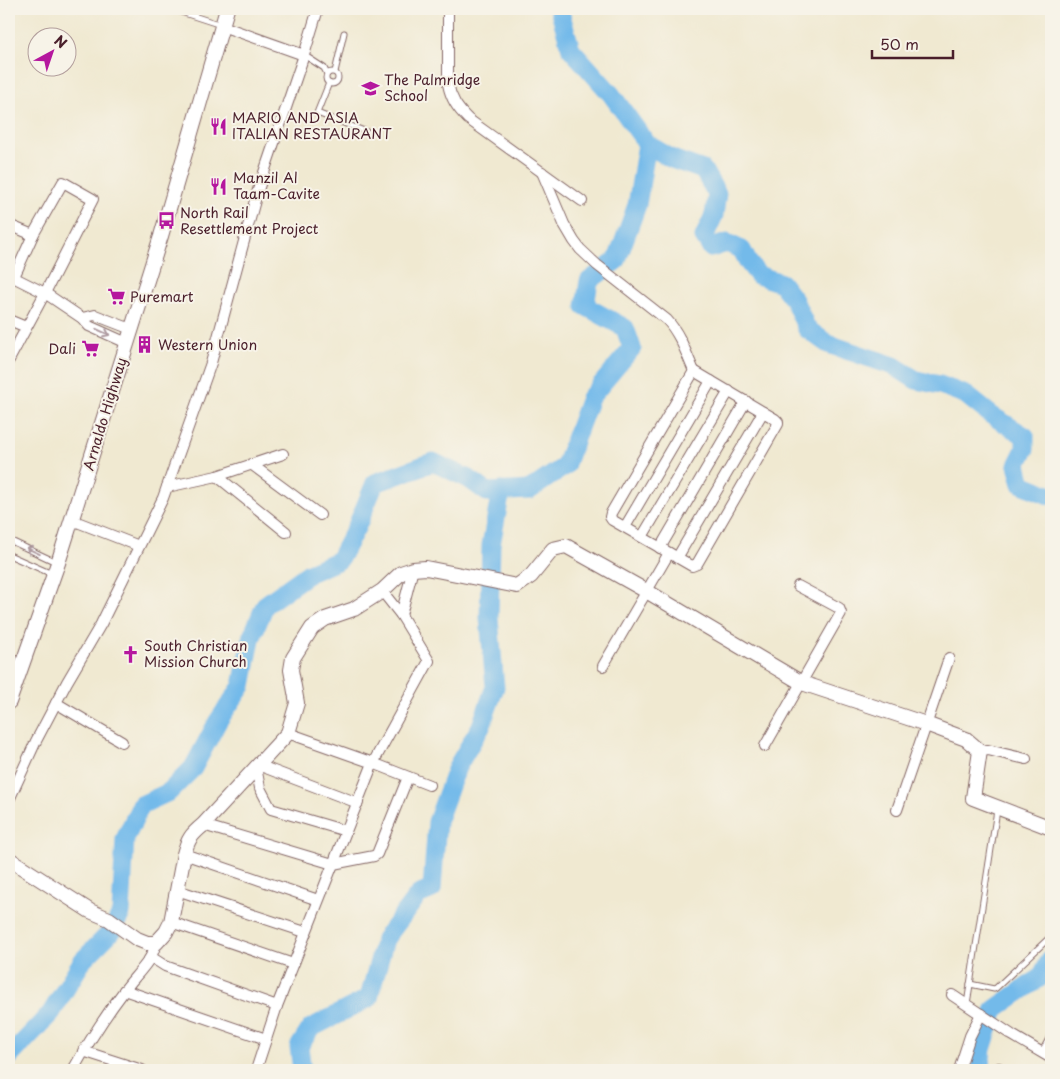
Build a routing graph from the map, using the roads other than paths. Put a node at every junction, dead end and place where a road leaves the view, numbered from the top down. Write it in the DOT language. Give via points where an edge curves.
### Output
graph roads {
  1 [pos="172,9"];
  2 [pos="227,9"];
  3 [pos="318,9"];
  4 [pos="448,9"];
  5 [pos="222,26"];
  6 [pos="344,33"];
  7 [pos="304,55"];
  8 [pos="334,72"];
  9 [pos="327,74"];
  10 [pos="329,83"];
  11 [pos="367,132"];
  12 [pos="542,172"];
  13 [pos="582,201"];
  14 [pos="9,225"];
  15 [pos="33,235"];
  16 [pos="11,276"];
  17 [pos="45,293"];
  18 [pos="82,318"];
  19 [pos="9,320"];
  20 [pos="26,327"];
  21 [pos="131,329"];
  22 [pos="127,344"];
  23 [pos="9,358"];
  24 [pos="694,371"];
  25 [pos="711,381"];
  26 [pos="728,391"];
  27 [pos="746,401"];
  28 [pos="763,412"];
  29 [pos="283,454"];
  30 [pos="251,464"];
  31 [pos="217,476"];
  32 [pos="167,487"];
  33 [pos="320,515"];
  34 [pos="72,520"];
  35 [pos="625,527"];
  36 [pos="286,532"];
  37 [pos="642,538"];
  38 [pos="9,540"];
  39 [pos="139,546"];
  40 [pos="660,548"];
  41 [pos="9,555"];
  42 [pos="673,556"];
  43 [pos="56,569"];
  44 [pos="413,569"];
  45 [pos="798,586"];
  46 [pos="382,591"];
  47 [pos="648,592"];
  48 [pos="402,615"];
  49 [pos="949,658"];
  50 [pos="603,666"];
  51 [pos="802,683"];
  52 [pos="9,702"];
  53 [pos="56,703"];
  54 [pos="926,724"];
  55 [pos="288,733"];
  56 [pos="122,742"];
  57 [pos="764,746"];
  58 [pos="980,752"];
  59 [pos="1026,759"];
  60 [pos="373,763"];
  61 [pos="257,766"];
  62 [pos="408,777"];
  63 [pos="429,785"];
  64 [pos="9,800"];
  65 [pos="358,803"];
  66 [pos="997,807"];
  67 [pos="897,810"];
  68 [pos="203,826"];
  69 [pos="1051,828"];
  70 [pos="346,831"];
  71 [pos="9,849"];
  72 [pos="184,854"];
  73 [pos="9,859"];
  74 [pos="333,864"];
  75 [pos="177,890"];
  76 [pos="318,900"];
  77 [pos="109,919"];
  78 [pos="172,922"];
  79 [pos="305,932"];
  80 [pos="1048,938"];
  81 [pos="156,943"];
  82 [pos="151,957"];
  83 [pos="293,964"];
  84 [pos="970,984"];
  85 [pos="124,990"];
  86 [pos="952,995"];
  87 [pos="967,1004"];
  88 [pos="277,1006"];
  89 [pos="981,1014"];
  90 [pos="266,1038"];
  91 [pos="1051,1040"];
  92 [pos="83,1051"];
  93 [pos="1048,1056"];
  94 [pos="73,1070"];
  95 [pos="142,1070"];
  96 [pos="256,1070"];
  97 [pos="959,1070"];
  1 -- 5 [label="lane"];
  2 -- 5 [label="street, Arnaldo Highway"];
  3 -- 7 [label="street"];
  4 -- 12 [label="street" via="447,76 454,102 468,119"];
  5 -- 7 [label="street"];
  5 -- 21 [label="street, Arnaldo Highway" via="164,228"];
  6 -- 8 [label="lane"];
  7 -- 9 [label="lane" via="324,68"];
  7 -- 32 [label="street" via="257,193 210,363"];
  8 -- 9 [label="lane"];
  8 -- 10 [label="lane" via="338,74 338,81"];
  9 -- 10 [label="lane"];
  10 -- 11 [label="lane" via="318,113"];
  12 -- 13 [label="street"];
  12 -- 24 [label="street" via="569,233 580,249 667,320 678,335"];
  14 -- 15 [label="street"];
  15 -- 16 [label="street"];
  15 -- 17 [label="street" via="63,182 93,199"];
  16 -- 17 [label="street"];
  17 -- 18 [label="street"];
  17 -- 20 [label="street"];
  18 -- 21 [label="street" via="95,315"];
  18 -- 22 [label="street, one-way" via="89,326"];
  19 -- 20 [label="street"];
  20 -- 23 [label="street"];
  21 -- 22 [label="street, Arnaldo Highway"];
  22 -- 34 [label="street, Arnaldo Highway"];
  24 -- 25 [label="street"];
  24 -- 35 [label="street" via="610,515"];
  25 -- 26 [label="street"];
  25 -- 35 [label="street"];
  26 -- 27 [label="street"];
  26 -- 37 [label="street"];
  27 -- 28 [label="street"];
  27 -- 40 [label="street"];
  28 -- 42 [label="street"];
  28 -- 42 [label="street" via="777,420 778,426 697,564 692,566"];
  29 -- 30 [label="street"];
  30 -- 31 [label="street"];
  30 -- 33 [label="street"];
  31 -- 32 [label="street"];
  31 -- 36 [label="street"];
  32 -- 39 [label="street"];
  34 -- 39 [label="street"];
  34 -- 43 [label="street, Arnaldo Highway"];
  35 -- 37 [label="street"];
  37 -- 40 [label="street"];
  43 -- 38 [label="lane, one-way"];
  39 -- 53 [label="street" via="101,624"];
  40 -- 42 [label="street"];
  41 -- 43 [label="lane"];
  42 -- 47 [label="street"];
  43 -- 52 [label="street, Arnaldo Highway"];
  44 -- 46 [label="street" via="401,573"];
  44 -- 47 [label="street" via="426,568 517,586 531,576 553,549 566,546"];
  44 -- 48 [label="street"];
  45 -- 51 [label="street" via="840,608 842,613"];
  46 -- 48 [label="street"];
  46 -- 55 [label="street" via="312,628 293,658 291,670 297,703"];
  47 -- 50 [label="street"];
  47 -- 51 [label="street"];
  48 -- 60 [label="street" via="429,661"];
  49 -- 54 [label="street"];
  51 -- 54 [label="street"];
  51 -- 57 [label="street"];
  53 -- 56 [label="street"];
  53 -- 64 [label="street"];
  54 -- 58 [label="street" via="966,739"];
  54 -- 67 [label="street"];
  55 -- 60 [label="street"];
  55 -- 61 [label="street"];
  58 -- 59 [label="street" via="988,750"];
  58 -- 66 [label="street" via="972,798"];
  60 -- 62 [label="street"];
  60 -- 65 [label="street"];
  61 -- 65 [label="street"];
  61 -- 68 [label="street"];
  61 -- 70 [label="street" via="260,788 271,809"];
  62 -- 63 [label="street"];
  62 -- 74 [label="street" via="375,856"];
  65 -- 70 [label="street"];
  66 -- 69 [label="street"];
  66 -- 84 [label="lane"];
  68 -- 72 [label="street" via="190,836"];
  68 -- 74 [label="street"];
  70 -- 74 [label="street"];
  71 -- 77 [label="street" via="94,904"];
  72 -- 75 [label="street"];
  72 -- 76 [label="street"];
  73 -- 77 [label="street" via="90,911"];
  74 -- 76 [label="street"];
  75 -- 78 [label="street"];
  75 -- 79 [label="street"];
  76 -- 79 [label="street"];
  77 -- 81 [label="street" via="137,939"];
  78 -- 81 [label="street"];
  78 -- 83 [label="street"];
  79 -- 83 [label="street"];
  80 -- 84 [label="lane" via="996,988"];
  81 -- 82 [label="street"];
  82 -- 85 [label="street"];
  82 -- 88 [label="street" via="165,966"];
  83 -- 88 [label="street"];
  84 -- 87 [label="lane"];
  85 -- 90 [label="street"];
  85 -- 92 [label="street"];
  86 -- 87 [label="street"];
  87 -- 89 [label="street"];
  88 -- 90 [label="street"];
  89 -- 93 [label="street"];
  89 -- 97 [label="street"];
  90 -- 96 [label="street"];
  91 -- 93 [label="street"];
  92 -- 94 [label="street"];
  92 -- 95 [label="street"];
}
